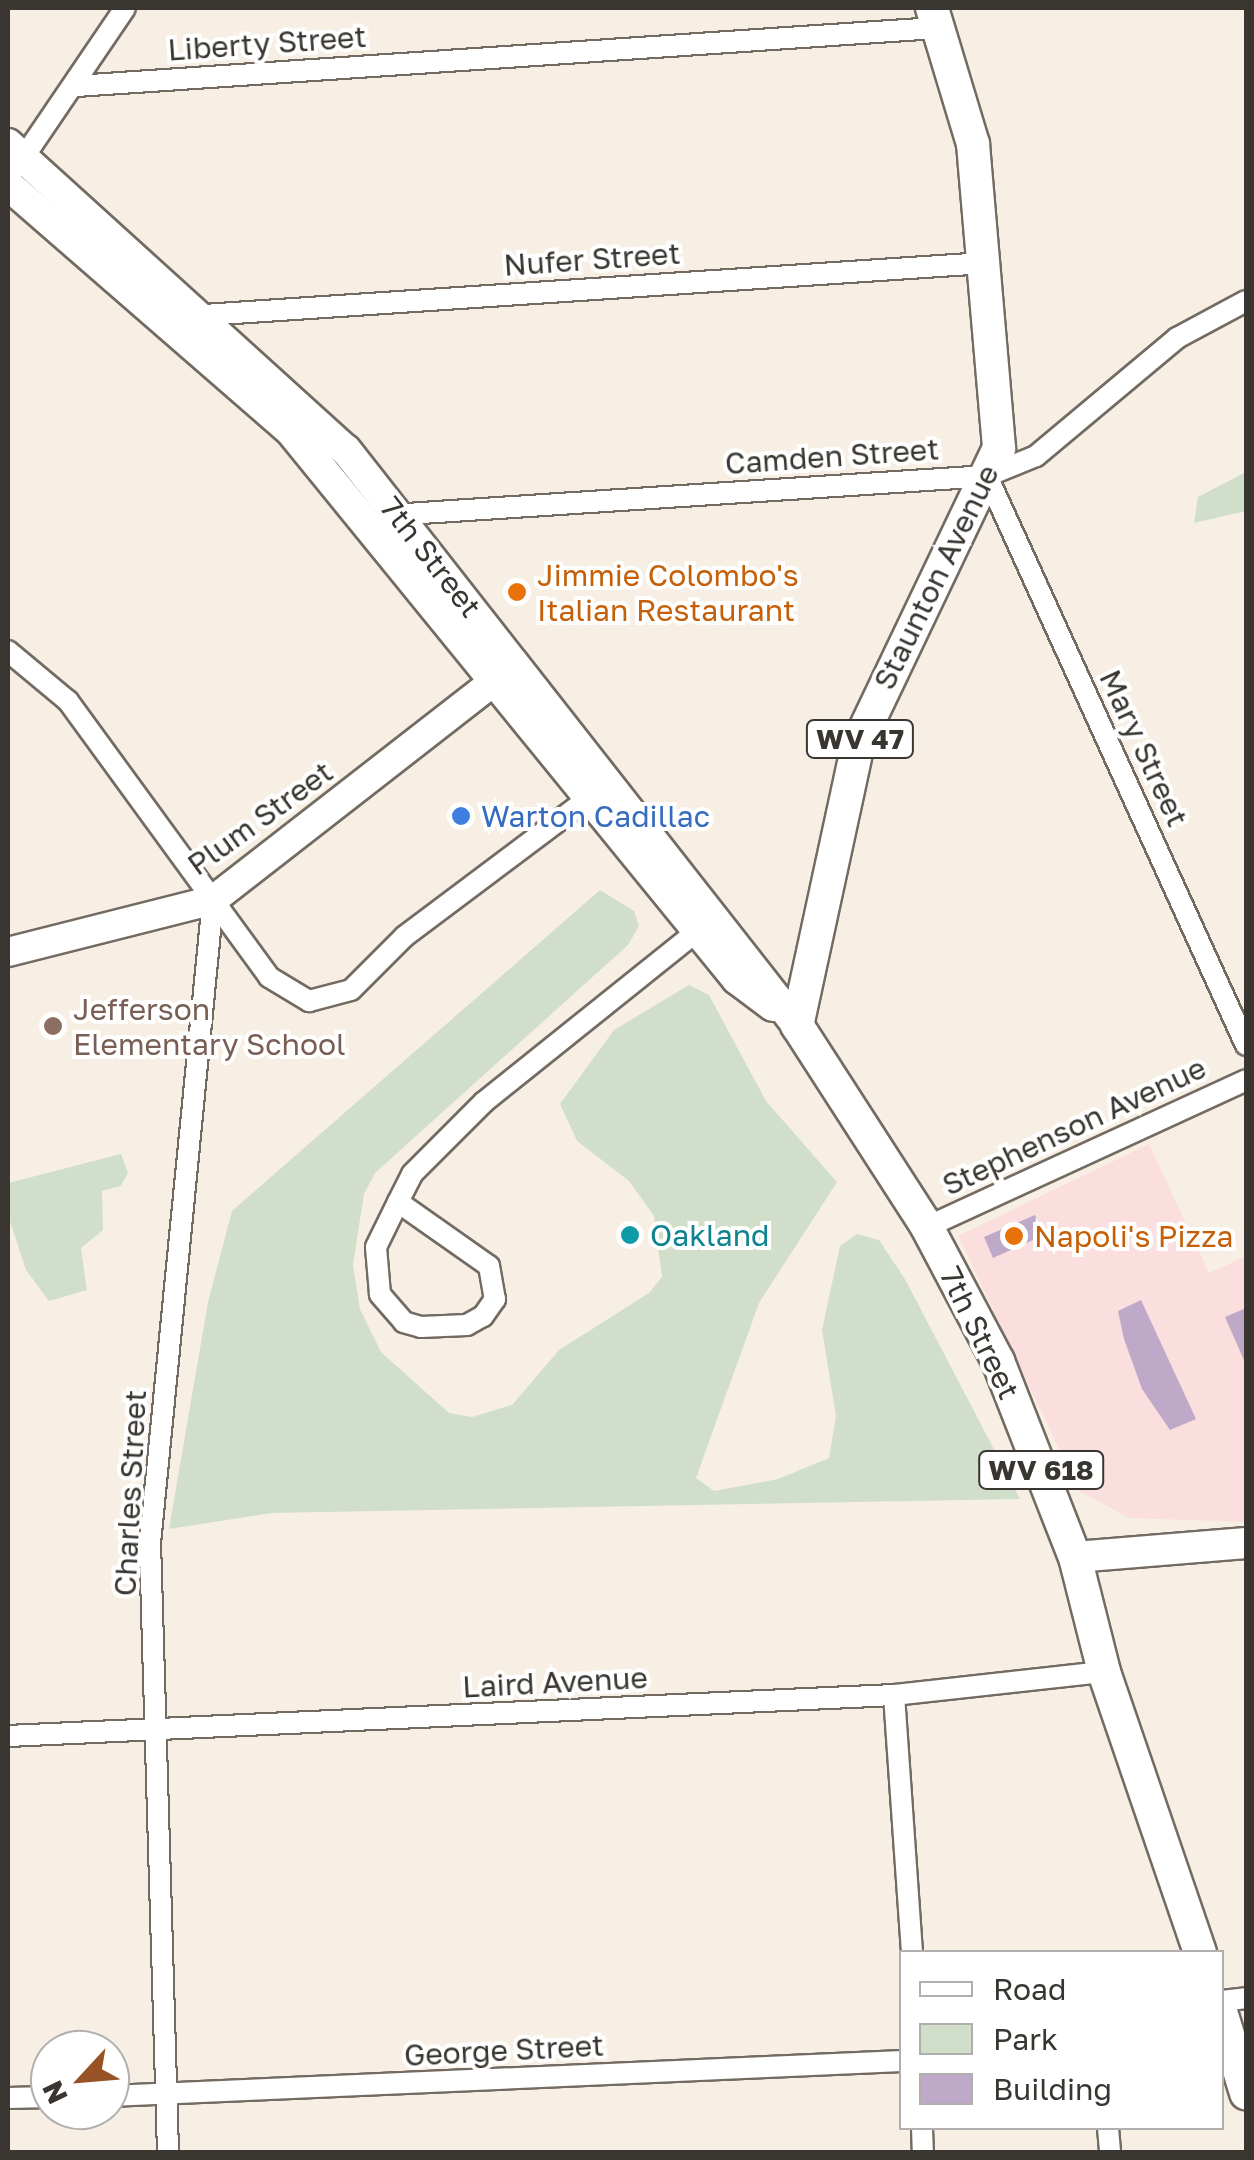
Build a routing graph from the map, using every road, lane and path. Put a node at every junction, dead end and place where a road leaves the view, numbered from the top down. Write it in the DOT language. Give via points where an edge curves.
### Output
graph roads {
  1 [pos="125,8"];
  2 [pos="934,18"];
  3 [pos="76,86"];
  4 [pos="13,160"];
  5 [pos="8,185"];
  6 [pos="984,262"];
  7 [pos="1246,301"];
  8 [pos="204,315"];
  9 [pos="987,476"];
  10 [pos="398,514"];
  11 [pos="366,516"];
  12 [pos="8,651"];
  13 [pos="507,672"];
  14 [pos="592,796"];
  15 [pos="213,900"];
  16 [pos="699,930"];
  17 [pos="8,952"];
  18 [pos="797,1024"];
  19 [pos="1246,1045"];
  20 [pos="1246,1080"];
  21 [pos="398,1202"];
  22 [pos="927,1227"];
  23 [pos="1246,1543"];
  24 [pos="1074,1558"];
  25 [pos="1104,1672"];
  26 [pos="894,1694"];
  27 [pos="156,1732"];
  28 [pos="8,1736"];
  29 [pos="912,1950"];
  30 [pos="1199,1950"];
  31 [pos="1225,2034"];
  32 [pos="899,2061"];
  33 [pos="1246,2092"];
  34 [pos="166,2095"];
  35 [pos="130,2096"];
  36 [pos="168,2152"];
  1 -- 3 [label="street"];
  2 -- 3 [label="street, Liberty Street"];
  2 -- 6 [label="main road, Staunton Avenue / WV 47" via="973,144"];
  3 -- 4 [label="street"];
  4 -- 8 [label="main road, 7th Street / WV 618"];
  5 -- 11 [label="main road, 7th Street / WV 618" via="290,430"];
  6 -- 8 [label="street, Nufer Street"];
  6 -- 9 [label="main road, Staunton Avenue / WV 47" via="999,448"];
  7 -- 9 [label="street, Camden Street" via="1177,338 1036,456"];
  8 -- 10 [label="main road, 7th Street / WV 618" via="309,411"];
  9 -- 10 [label="street, Camden Street"];
  9 -- 18 [label="main road, Staunton Avenue / WV 47" via="858,744"];
  9 -- 19 [label="street, Mary Street"];
  10 -- 11 [label="street, Camden Street"];
  10 -- 13 [label="main road, 7th Street / WV 618"];
  11 -- 13 [label="main road, 7th Street / WV 618"];
  12 -- 15 [label="street" via="68,701"];
  13 -- 14 [label="main road, 7th Street / WV 618"];
  13 -- 15 [label="street, Plum Street"];
  13 -- 18 [label="main road, 7th Street / WV 618"];
  14 -- 15 [label="street" via="405,936 350,990 309,1001 270,977"];
  14 -- 16 [label="main road, 7th Street / WV 618"];
  15 -- 17 [label="street, Plum Street"];
  15 -- 27 [label="street, Charles Street" via="150,1543"];
  16 -- 18 [label="main road, 7th Street / WV 618" via="737,979"];
  16 -- 21 [label="street" via="484,1102 412,1174"];
  18 -- 22 [label="main road, 7th Street / WV 618"];
  20 -- 22 [label="street, Stephenson Avenue"];
  21 -- 21 [label="street" via="376,1247 380,1294 404,1322 420,1326 467,1325 483,1316 495,1299 488,1266"];
  22 -- 24 [label="main road, 7th Street / WV 618" via="998,1362"];
  23 -- 24 [label="main road"];
  24 -- 25 [label="main road, 7th Street / WV 618"];
  25 -- 26 [label="street, Laird Avenue"];
  25 -- 30 [label="main road, 7th Street / WV 618"];
  26 -- 27 [label="street, Laird Avenue"];
  26 -- 29 [label="street"];
  27 -- 28 [label="street, Laird Avenue"];
  27 -- 34 [label="street, Charles Street"];
  31 -- 33 [label="main road"];
  32 -- 34 [label="street, George Street"];
  34 -- 35 [label="street, George Street"];
  34 -- 36 [label="street, Charles Street"];
}
